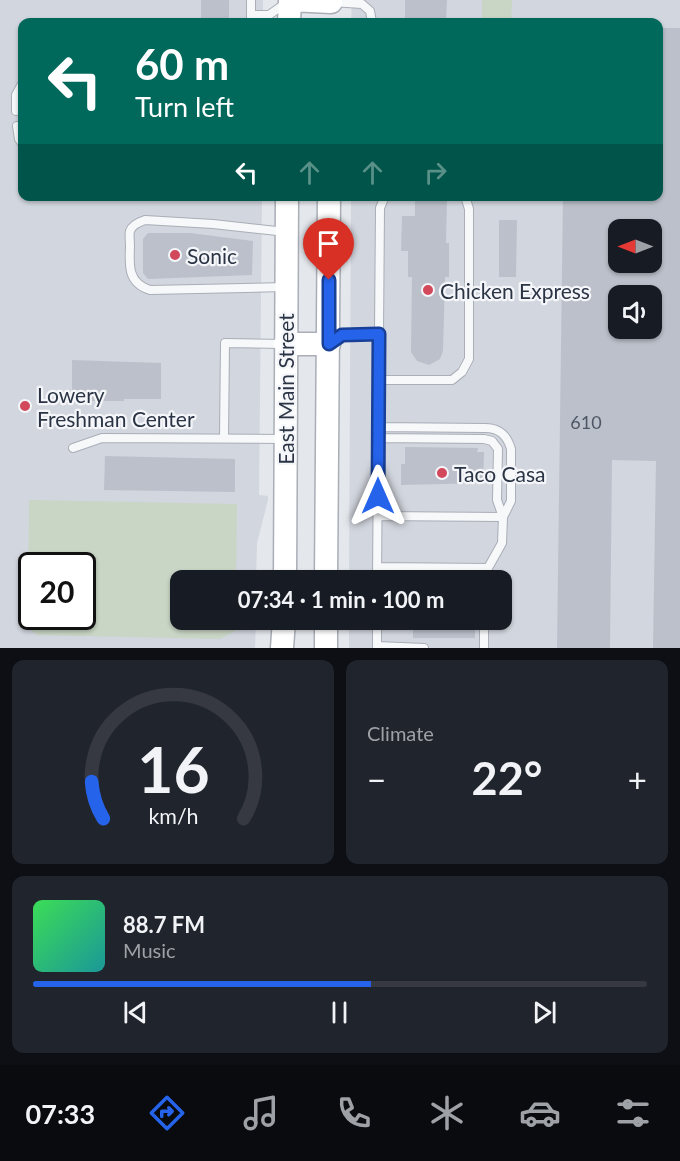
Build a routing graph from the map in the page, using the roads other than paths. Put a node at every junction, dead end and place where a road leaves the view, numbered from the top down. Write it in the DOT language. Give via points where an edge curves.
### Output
graph roads {
  1 [pos="251,0"];
  2 [pos="290,0"];
  3 [pos="331,8"];
  4 [pos="251,18"];
  5 [pos="256,18"];
  6 [pos="290,18"];
  7 [pos="371,18"];
  8 [pos="18,91"];
  9 [pos="16,111"];
  10 [pos="17,126"];
  11 [pos="18,132"];
  12 [pos="287,201"];
  13 [pos="329,201"];
  14 [pos="383,201"];
  15 [pos="467,201"];
  16 [pos="286,232"];
  17 [pos="286,286"];
  18 [pos="379,334"];
  19 [pos="285,344"];
  20 [pos="329,344"];
  21 [pos="379,380"];
  22 [pos="378,427"];
  23 [pos="224,438"];
  24 [pos="378,438"];
  25 [pos="285,439"];
  26 [pos="73,448"];
  27 [pos="378,516"];
  28 [pos="503,517"];
  29 [pos="377,567"];
  30 [pos="485,568"];
  31 [pos="285,570"];
  32 [pos="326,570"];
  33 [pos="283,630"];
  34 [pos="326,630"];
  35 [pos="377,630"];
  36 [pos="484,630"];
  37 [pos="377,647"];
  38 [pos="282,648"];
  39 [pos="326,648"];
  40 [pos="424,648"];
  41 [pos="484,648"];
  1 -- 4 [label="lane"];
  2 -- 3 [label="main road"];
  2 -- 5 [label="lane" via="269,15"];
  2 -- 6 [label="main road"];
  3 -- 7 [label="lane" via="362,4 370,10"];
  8 -- 9 [label="lane"];
  10 -- 11 [label="lane"];
  12 -- 16 [label="main road, East Main Street"];
  13 -- 20 [label="main road, East Main Street"];
  14 -- 18 [label="lane"];
  15 -- 21 [label="lane" via="470,209 468,358 462,372 452,380"];
  16 -- 17 [label="main road, East Main Street"];
  16 -- 17 [label="lane" via="145,220 130,231 129,263 132,277 150,290"];
  17 -- 19 [label="main road, East Main Street"];
  18 -- 20 [label="lane" via="342,335"];
  18 -- 21 [label="lane"];
  19 -- 20 [label="main road"];
  19 -- 23 [label="lane" via="225,343"];
  19 -- 25 [label="main road, East Main Street"];
  20 -- 32 [label="main road, East Main Street"];
  21 -- 22 [label="lane"];
  22 -- 24 [label="lane"];
  22 -- 28 [label="lane" via="499,431 511,449 511,501"];
  23 -- 25 [label="lane"];
  23 -- 26 [label="lane" via="102,438"];
  24 -- 27 [label="lane"];
  24 -- 28 [label="lane" via="492,441 498,449 497,500"];
  25 -- 31 [label="main road, East Main Street"];
  27 -- 28 [label="lane"];
  27 -- 29 [label="lane"];
  28 -- 30 [label="lane" via="502,543"];
  29 -- 30 [label="lane"];
  33 -- 38 [label="main road"];
  34 -- 39 [label="main road"];
  35 -- 37 [label="lane"];
  36 -- 41 [label="lane"];
  37 -- 40 [label="lane"];
}
